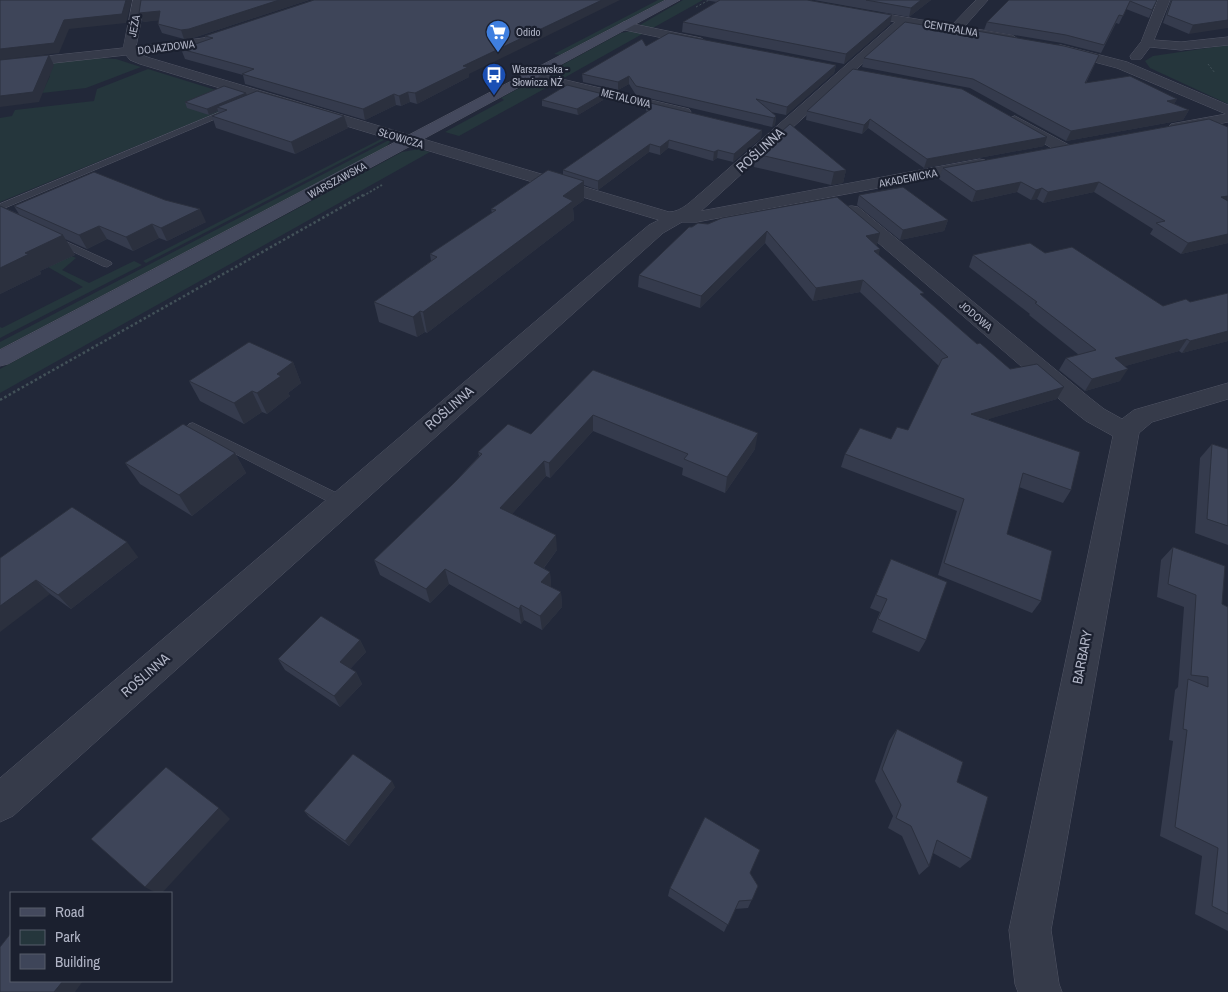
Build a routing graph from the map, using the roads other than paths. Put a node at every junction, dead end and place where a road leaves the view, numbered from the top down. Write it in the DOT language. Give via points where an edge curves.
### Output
graph roads {
  1 [pos="139,0"];
  2 [pos="674,0"];
  3 [pos="982,0"];
  4 [pos="1164,0"];
  5 [pos="877,16"];
  6 [pos="904,20"];
  7 [pos="253,25"];
  8 [pos="624,26"];
  9 [pos="956,29"];
  10 [pos="1023,41"];
  11 [pos="1228,41"];
  12 [pos="1147,43"];
  13 [pos="712,44"];
  14 [pos="1047,46"];
  15 [pos="129,51"];
  16 [pos="0,65"];
  17 [pos="1122,65"];
  18 [pos="828,66"];
  19 [pos="847,70"];
  20 [pos="866,74"];
  21 [pos="532,76"];
  22 [pos="237,108"];
  23 [pos="1228,110"];
  24 [pos="701,116"];
  25 [pos="1006,117"];
  26 [pos="1228,118"];
  27 [pos="758,130"];
  28 [pos="1156,131"];
  29 [pos="778,135"];
  30 [pos="410,141"];
  31 [pos="1080,145"];
  32 [pos="1063,148"];
  33 [pos="1034,154"];
  34 [pos="995,161"];
  35 [pos="830,193"];
  36 [pos="0,207"];
  37 [pos="676,218"];
  38 [pos="45,234"];
  39 [pos="107,264"];
  40 [pos="0,359"];
  41 [pos="1228,391"];
  42 [pos="193,427"];
  43 [pos="1126,432"];
  44 [pos="342,502"];
  45 [pos="0,804"];
  46 [pos="1040,992"];
  1 -- 15 [label="street, JEŻA"];
  2 -- 8 [label="street, WARSZAWSKA"];
  3 -- 9 [label="street"];
  4 -- 12 [label="street"];
  5 -- 6 [label="street, CENTRALNA"];
  6 -- 9 [label="street, CENTRALNA"];
  6 -- 19 [label="street, ROŚLINNA"];
  7 -- 15 [label="street, DOJAZDOWA" via="195,44"];
  8 -- 13 [label="street"];
  8 -- 21 [label="street, WARSZAWSKA"];
  9 -- 10 [label="street, CENTRALNA"];
  11 -- 12 [label="street" via="1181,46"];
  12 -- 17 [label="street" via="1135,57"];
  14 -- 17 [label="street"];
  15 -- 16 [label="street, DOJAZDOWA"];
  15 -- 30 [label="street, SŁOWICZA" via="139,59 259,99"];
  17 -- 23 [label="street"];
  18 -- 19 [label="street"];
  19 -- 20 [label="street"];
  19 -- 29 [label="street, ROŚLINNA"];
  21 -- 24 [label="street, METALOWA"];
  21 -- 30 [label="street, WARSZAWSKA"];
  22 -- 36 [label="lane"];
  25 -- 32 [label="street"];
  26 -- 28 [label="street"];
  27 -- 29 [label="street"];
  29 -- 37 [label="street, ROŚLINNA" via="708,196"];
  30 -- 37 [label="street, SŁOWICZA"];
  30 -- 40 [label="street, WARSZAWSKA"];
  31 -- 32 [label="street"];
  32 -- 33 [label="street"];
  34 -- 35 [label="street, AKADEMICKA"];
  35 -- 37 [label="street, AKADEMICKA"];
  35 -- 43 [label="street, JODOWA" via="1095,416"];
  37 -- 44 [label="street, ROŚLINNA" via="656,229"];
  38 -- 39 [label="lane"];
  41 -- 43 [label="street" via="1143,416 1132,422"];
  42 -- 44 [label="lane"];
  43 -- 46 [label="street, BARBARY" via="1030,930"];
  44 -- 45 [label="street, ROŚLINNA"];
}
